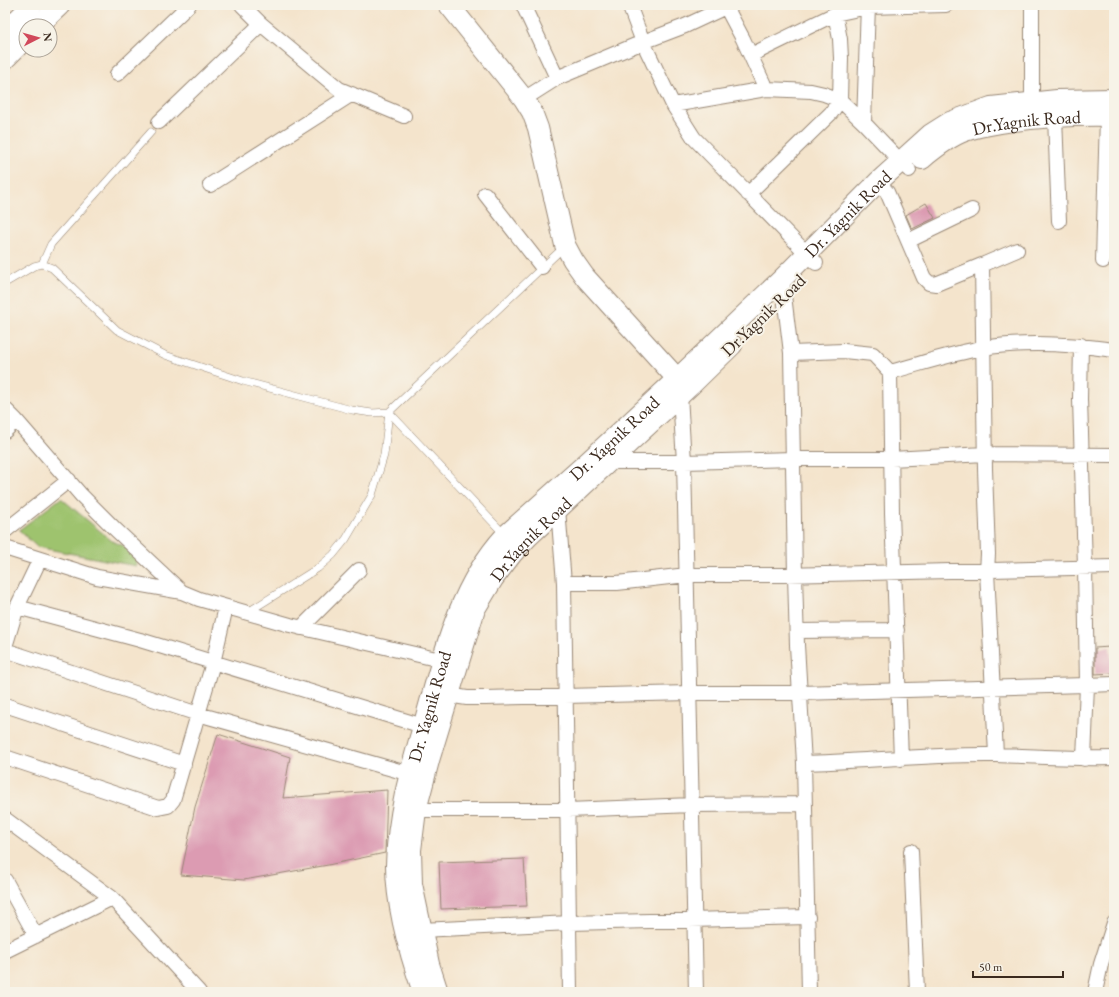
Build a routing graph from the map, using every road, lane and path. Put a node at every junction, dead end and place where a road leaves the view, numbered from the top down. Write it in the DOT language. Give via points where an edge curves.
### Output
graph roads {
  1 [pos="32,5"];
  2 [pos="189,5"];
  3 [pos="242,5"];
  4 [pos="449,5"];
  5 [pos="523,5"];
  6 [pos="629,5"];
  7 [pos="946,5"];
  8 [pos="1032,5"];
  9 [pos="727,6"];
  10 [pos="868,6"];
  11 [pos="835,14"];
  12 [pos="260,24"];
  13 [pos="5,32"];
  14 [pos="643,42"];
  15 [pos="18,46"];
  16 [pos="751,56"];
  17 [pos="5,59"];
  18 [pos="117,74"];
  19 [pos="557,78"];
  20 [pos="766,89"];
  21 [pos="352,94"];
  22 [pos="524,99"];
  23 [pos="840,100"];
  24 [pos="1032,102"];
  25 [pos="673,105"];
  26 [pos="1112,110"];
  27 [pos="404,116"];
  28 [pos="1055,117"];
  29 [pos="864,123"];
  30 [pos="155,127"];
  31 [pos="905,166"];
  32 [pos="210,185"];
  33 [pos="883,187"];
  34 [pos="485,194"];
  35 [pos="748,194"];
  36 [pos="972,210"];
  37 [pos="1059,221"];
  38 [pos="908,241"];
  39 [pos="565,245"];
  40 [pos="1016,250"];
  41 [pos="811,258"];
  42 [pos="1103,261"];
  43 [pos="42,264"];
  44 [pos="982,265"];
  45 [pos="542,267"];
  46 [pos="5,283"];
  47 [pos="783,286"];
  48 [pos="1081,345"];
  49 [pos="983,348"];
  50 [pos="1114,350"];
  51 [pos="791,353"];
  52 [pos="890,372"];
  53 [pos="679,387"];
  54 [pos="5,408"];
  55 [pos="389,412"];
  56 [pos="16,420"];
  57 [pos="5,431"];
  58 [pos="985,454"];
  59 [pos="1082,456"];
  60 [pos="1114,456"];
  61 [pos="793,459"];
  62 [pos="891,459"];
  63 [pos="609,462"];
  64 [pos="684,462"];
  65 [pos="69,480"];
  66 [pos="558,509"];
  67 [pos="5,531"];
  68 [pos="511,542"];
  69 [pos="5,548"];
  70 [pos="40,559"];
  71 [pos="1085,567"];
  72 [pos="1114,567"];
  73 [pos="359,570"];
  74 [pos="987,571"];
  75 [pos="895,572"];
  76 [pos="687,575"];
  77 [pos="795,575"];
  78 [pos="564,583"];
  79 [pos="182,592"];
  80 [pos="17,607"];
  81 [pos="226,607"];
  82 [pos="246,613"];
  83 [pos="301,628"];
  84 [pos="897,630"];
  85 [pos="797,631"];
  86 [pos="5,647"];
  87 [pos="5,650"];
  88 [pos="213,663"];
  89 [pos="450,663"];
  90 [pos="1114,684"];
  91 [pos="1087,685"];
  92 [pos="993,687"];
  93 [pos="898,690"];
  94 [pos="800,692"];
  95 [pos="688,693"];
  96 [pos="441,694"];
  97 [pos="565,696"];
  98 [pos="5,705"];
  99 [pos="198,714"];
  100 [pos="423,726"];
  101 [pos="996,755"];
  102 [pos="5,757"];
  103 [pos="1114,758"];
  104 [pos="901,759"];
  105 [pos="1084,759"];
  106 [pos="804,763"];
  107 [pos="184,764"];
  108 [pos="410,774"];
  109 [pos="804,804"];
  110 [pos="692,805"];
  111 [pos="416,810"];
  112 [pos="568,810"];
  113 [pos="5,819"];
  114 [pos="911,851"];
  115 [pos="5,880"];
  116 [pos="112,898"];
  117 [pos="808,917"];
  118 [pos="695,920"];
  119 [pos="570,923"];
  120 [pos="1114,923"];
  121 [pos="421,930"];
  122 [pos="36,936"];
  123 [pos="5,952"];
  124 [pos="1107,964"];
  125 [pos="199,992"];
  126 [pos="423,992"];
  127 [pos="438,992"];
  128 [pos="570,992"];
  129 [pos="696,992"];
  130 [pos="809,992"];
  131 [pos="917,992"];
  132 [pos="1095,992"];
  1 -- 13 [label="street"];
  2 -- 18 [label="street"];
  3 -- 12 [label="street"];
  4 -- 22 [label="street"];
  5 -- 19 [label="street"];
  6 -- 14 [label="street"];
  7 -- 10 [label="street"];
  8 -- 24 [label="street"];
  9 -- 14 [label="street"];
  9 -- 16 [label="street"];
  10 -- 11 [label="street"];
  10 -- 29 [label="street"];
  11 -- 16 [label="street"];
  11 -- 23 [label="street" via="841,52"];
  12 -- 21 [label="street" via="339,89"];
  12 -- 30 [label="street"];
  14 -- 19 [label="street"];
  14 -- 25 [label="street"];
  15 -- 17 [label="street"];
  16 -- 20 [label="street"];
  19 -- 22 [label="street"];
  20 -- 23 [label="street" via="811,91"];
  20 -- 25 [label="street"];
  21 -- 27 [label="street"];
  21 -- 32 [label="street"];
  22 -- 39 [label="street" via="538,128"];
  23 -- 29 [label="street"];
  23 -- 35 [label="street" via="831,113"];
  24 -- 26 [label="street, Dr. Yagnik Road" via="1057,100"];
  24 -- 31 [label="street, Dr. Yagnik Road" via="991,107 950,122 931,134"];
  25 -- 35 [label="street" via="694,138"];
  26 -- 28 [label="street, Dr.Yagnik Road"];
  26 -- 42 [label="street"];
  28 -- 31 [label="street, Dr.Yagnik Road" via="1013,121 964,131"];
  28 -- 37 [label="street"];
  29 -- 31 [label="street"];
  30 -- 43 [label="lane" via="51,244"];
  31 -- 33 [label="street, Dr. Yagnik Road"];
  33 -- 38 [label="street"];
  33 -- 41 [label="street, Dr. Yagnik Road"];
  34 -- 45 [label="street"];
  35 -- 41 [label="street"];
  36 -- 38 [label="street"];
  38 -- 44 [label="street" via="929,284 936,284"];
  39 -- 45 [label="lane"];
  39 -- 53 [label="street" via="585,277"];
  40 -- 44 [label="street"];
  41 -- 47 [label="street, Dr. Yagnik Road"];
  43 -- 46 [label="lane"];
  43 -- 55 [label="lane" via="52,268 118,330 165,355 243,381 352,410"];
  44 -- 49 [label="street"];
  45 -- 55 [label="lane"];
  47 -- 51 [label="street"];
  47 -- 53 [label="street, Dr. Yagnik Road"];
  48 -- 49 [label="street" via="1032,344"];
  48 -- 50 [label="street"];
  48 -- 59 [label="street"];
  49 -- 52 [label="street"];
  49 -- 58 [label="street"];
  51 -- 52 [label="street" via="844,351 874,354"];
  51 -- 61 [label="street"];
  52 -- 62 [label="street"];
  53 -- 63 [label="street, Dr.Yagnik Road"];
  53 -- 64 [label="street"];
  53 -- 68 [label="street, Dr. Yagnik Road" via="590,460"];
  54 -- 56 [label="street"];
  55 -- 68 [label="lane"];
  55 -- 82 [label="lane" via="384,455 372,495 346,539 318,568"];
  56 -- 57 [label="street"];
  56 -- 65 [label="street"];
  58 -- 59 [label="street"];
  58 -- 62 [label="street"];
  58 -- 74 [label="street"];
  59 -- 60 [label="street"];
  59 -- 71 [label="street"];
  61 -- 62 [label="street"];
  61 -- 64 [label="street"];
  61 -- 77 [label="street"];
  62 -- 75 [label="street"];
  63 -- 64 [label="street"];
  63 -- 66 [label="street, Dr.Yagnik Road"];
  64 -- 76 [label="street"];
  65 -- 67 [label="street"];
  65 -- 79 [label="street" via="114,528"];
  66 -- 68 [label="street, Dr.Yagnik Road"];
  66 -- 78 [label="street"];
  68 -- 89 [label="street, Dr. Yagnik Road" via="494,548 471,586 456,618"];
  69 -- 70 [label="street"];
  70 -- 79 [label="street" via="98,577"];
  70 -- 80 [label="street"];
  71 -- 72 [label="street"];
  71 -- 74 [label="street"];
  71 -- 91 [label="street"];
  73 -- 83 [label="street"];
  74 -- 75 [label="street"];
  74 -- 92 [label="street"];
  75 -- 77 [label="street"];
  75 -- 84 [label="street"];
  76 -- 77 [label="street"];
  76 -- 78 [label="street" via="617,583"];
  76 -- 95 [label="street"];
  77 -- 85 [label="street"];
  78 -- 97 [label="street"];
  79 -- 81 [label="street"];
  80 -- 86 [label="street"];
  80 -- 88 [label="street" via="140,640"];
  81 -- 82 [label="street"];
  81 -- 88 [label="street"];
  82 -- 83 [label="street"];
  83 -- 89 [label="street"];
  84 -- 85 [label="street"];
  84 -- 93 [label="street"];
  85 -- 94 [label="street"];
  87 -- 99 [label="street"];
  88 -- 99 [label="street"];
  88 -- 100 [label="street"];
  89 -- 96 [label="street, Dr. Yagnik Road"];
  90 -- 91 [label="street"];
  91 -- 92 [label="street"];
  91 -- 105 [label="street"];
  92 -- 93 [label="street"];
  92 -- 101 [label="street"];
  93 -- 94 [label="street"];
  93 -- 104 [label="street"];
  94 -- 95 [label="street"];
  94 -- 106 [label="street"];
  95 -- 97 [label="street"];
  95 -- 110 [label="street"];
  96 -- 97 [label="street" via="467,698"];
  96 -- 100 [label="street, Dr. Yagnik Road"];
  96 -- 111 [label="street" via="430,757"];
  97 -- 112 [label="street"];
  98 -- 107 [label="street"];
  99 -- 107 [label="street"];
  99 -- 108 [label="street"];
  100 -- 108 [label="street, Dr. Yagnik Road"];
  101 -- 104 [label="street"];
  101 -- 105 [label="street"];
  102 -- 107 [label="street" via="158,808 168,806 173,800"];
  103 -- 105 [label="street"];
  104 -- 106 [label="street"];
  106 -- 109 [label="street"];
  108 -- 126 [label="street, Dr. Yagnik Road" via="400,811 396,866 402,913"];
  109 -- 110 [label="street"];
  109 -- 117 [label="street"];
  110 -- 112 [label="street"];
  110 -- 118 [label="street"];
  111 -- 112 [label="street"];
  111 -- 121 [label="street" via="411,850 412,884"];
  112 -- 119 [label="street"];
  113 -- 116 [label="street"];
  114 -- 131 [label="street"];
  115 -- 122 [label="street"];
  116 -- 122 [label="street"];
  116 -- 125 [label="street"];
  117 -- 118 [label="street"];
  117 -- 130 [label="street"];
  118 -- 119 [label="street"];
  118 -- 129 [label="street"];
  119 -- 121 [label="street"];
  119 -- 128 [label="street"];
  120 -- 124 [label="street"];
  121 -- 127 [label="street"];
  122 -- 123 [label="street"];
  124 -- 132 [label="street"];
}
